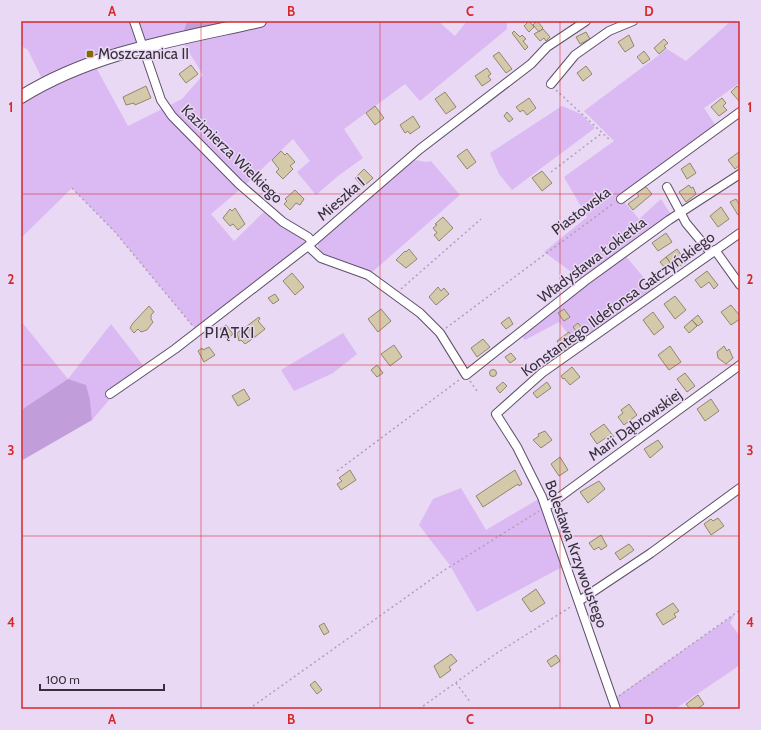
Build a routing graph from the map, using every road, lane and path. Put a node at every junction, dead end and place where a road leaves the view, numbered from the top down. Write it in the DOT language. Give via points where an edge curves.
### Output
graph roads {
  1 [pos="134,21"];
  2 [pos="260,21"];
  3 [pos="586,21"];
  4 [pos="633,21"];
  5 [pos="143,48"];
  6 [pos="551,84"];
  7 [pos="21,97"];
  8 [pos="740,112"];
  9 [pos="603,133"];
  10 [pos="611,141"];
  11 [pos="551,172"];
  12 [pos="740,174"];
  13 [pos="667,187"];
  14 [pos="72,188"];
  15 [pos="621,198"];
  16 [pos="681,214"];
  17 [pos="481,219"];
  18 [pos="740,233"];
  19 [pos="310,244"];
  20 [pos="713,252"];
  21 [pos="740,285"];
  22 [pos="395,294"];
  23 [pos="197,331"];
  24 [pos="440,333"];
  25 [pos="740,366"];
  26 [pos="466,375"];
  27 [pos="477,391"];
  28 [pos="110,394"];
  29 [pos="496,414"];
  30 [pos="337,471"];
  31 [pos="740,488"];
  32 [pos="546,507"];
  33 [pos="579,601"];
  34 [pos="740,610"];
  35 [pos="456,683"];
  36 [pos="612,700"];
  37 [pos="471,703"];
  38 [pos="249,709"];
  39 [pos="419,709"];
  40 [pos="616,709"];
  1 -- 5 [label="street, Kazimierza Wielkiego"];
  2 -- 5 [label="main road"];
  3 -- 19 [label="street, Mieszka I" via="547,47 531,64 420,149"];
  4 -- 6 [label="street" via="609,31 575,55"];
  5 -- 7 [label="main road" via="110,56 78,68"];
  5 -- 19 [label="street, Kazimierza Wielkiego" via="161,100 172,116 239,184 283,222 308,237"];
  6 -- 9 [label="path"];
  8 -- 15 [label="street, Piastowska"];
  9 -- 10 [label="path"];
  9 -- 11 [label="path"];
  12 -- 16 [label="street, Władysława Łokietka"];
  13 -- 16 [label="street"];
  14 -- 23 [label="path" via="115,232"];
  15 -- 24 [label="path, Piastowska"];
  16 -- 20 [label="street"];
  16 -- 26 [label="street, Władysława Łokietka" via="585,281"];
  17 -- 22 [label="path"];
  18 -- 20 [label="street, Konstantego Ildefonsa Gałczyńskiego"];
  19 -- 22 [label="street" via="321,258 368,275"];
  19 -- 23 [label="street, Mieszka I"];
  20 -- 21 [label="street"];
  20 -- 29 [label="street, Konstantego Ildefonsa Gałczyńskiego" via="542,373"];
  22 -- 24 [label="street" via="420,313"];
  23 -- 28 [label="street, Mieszka I"];
  24 -- 26 [label="street"];
  25 -- 32 [label="street, Marii Dąbrowskiej"];
  26 -- 27 [label="path"];
  26 -- 30 [label="path"];
  29 -- 32 [label="street, Bolesława Krzywoustego" via="517,447"];
  31 -- 33 [label="street" via="651,553"];
  32 -- 33 [label="street, Bolesława Krzywoustego"];
  32 -- 38 [label="path" via="443,571"];
  33 -- 35 [label="path" via="497,653"];
  33 -- 36 [label="street, Bolesława Krzywoustego"];
  34 -- 36 [label="path"];
  35 -- 37 [label="path"];
  35 -- 39 [label="path"];
  36 -- 40 [label="street, Bolesława Krzywoustego"];
}
